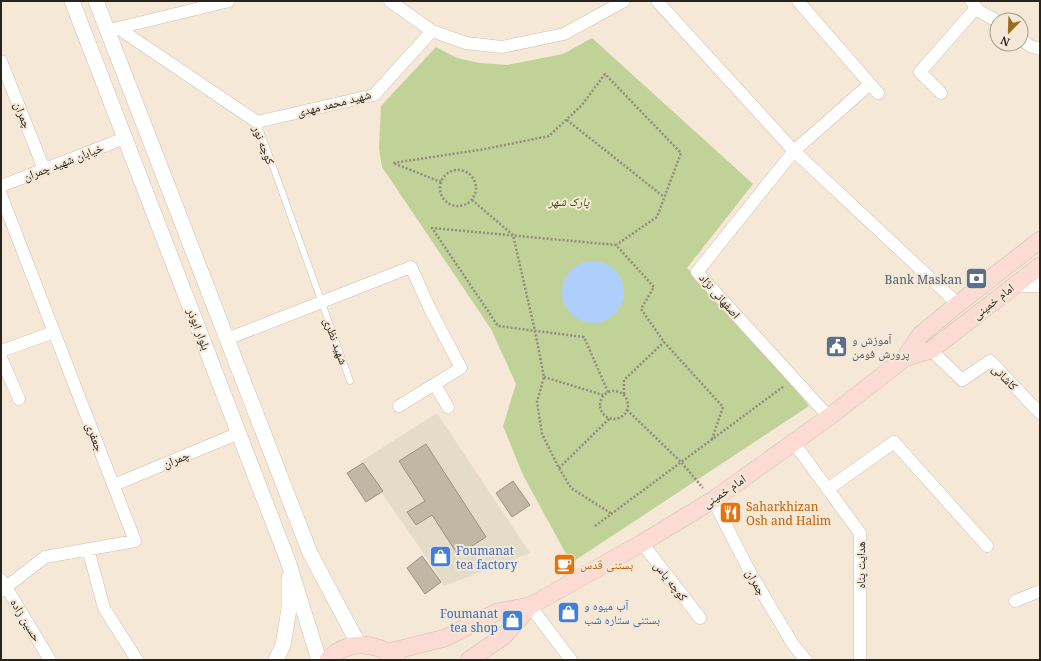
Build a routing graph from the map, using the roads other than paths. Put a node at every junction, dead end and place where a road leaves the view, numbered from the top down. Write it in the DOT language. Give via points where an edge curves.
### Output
graph roads {
  1 [pos="72,1"];
  2 [pos="96,1"];
  3 [pos="230,1"];
  4 [pos="390,1"];
  5 [pos="624,1"];
  6 [pos="657,1"];
  7 [pos="798,1"];
  8 [pos="974,4"];
  9 [pos="989,16"];
  10 [pos="113,29"];
  11 [pos="432,31"];
  12 [pos="1029,45"];
  13 [pos="1040,49"];
  14 [pos="1,61"];
  15 [pos="870,84"];
  16 [pos="941,93"];
  17 [pos="878,94"];
  18 [pos="257,122"];
  19 [pos="146,130"];
  20 [pos="125,138"];
  21 [pos="794,151"];
  22 [pos="44,169"];
  23 [pos="1,186"];
  24 [pos="1,195"];
  25 [pos="1040,240"];
  26 [pos="1040,266"];
  27 [pos="1015,284"];
  28 [pos="1040,285"];
  29 [pos="322,302"];
  30 [pos="958,304"];
  31 [pos="54,332"];
  32 [pos="227,339"];
  33 [pos="931,350"];
  34 [pos="1,351"];
  35 [pos="1,358"];
  36 [pos="905,358"];
  37 [pos="350,381"];
  38 [pos="435,385"];
  39 [pos="19,399"];
  40 [pos="399,406"];
  41 [pos="448,407"];
  42 [pos="1040,413"];
  43 [pos="829,418"];
  44 [pos="239,433"];
  45 [pos="794,443"];
  46 [pos="114,485"];
  47 [pos="828,489"];
  48 [pos="713,500"];
  49 [pos="642,543"];
  50 [pos="987,546"];
  51 [pos="88,549"];
  52 [pos="288,561"];
  53 [pos="3,586"];
  54 [pos="1040,592"];
  55 [pos="1015,601"];
  56 [pos="530,606"];
  57 [pos="700,618"];
  58 [pos="359,645"];
  59 [pos="393,656"];
  60 [pos="50,660"];
  61 [pos="137,660"];
  62 [pos="276,660"];
  63 [pos="318,660"];
  64 [pos="328,660"];
  65 [pos="469,660"];
  66 [pos="571,660"];
  67 [pos="806,660"];
  68 [pos="860,660"];
  1 -- 20 [label="street, بلوار ابوذر"];
  2 -- 10 [label="street, بلوار ابوذر"];
  3 -- 10 [label="street"];
  4 -- 11 [label="street"];
  5 -- 11 [label="street" via="564,34 502,46 466,43"];
  6 -- 21 [label="street"];
  7 -- 15 [label="street"];
  8 -- 9 [label="street" via="978,10"];
  8 -- 16 [label="street" via="920,72"];
  10 -- 18 [label="street, کوچه نور"];
  10 -- 19 [label="street, بلوار ابوذر"];
  11 -- 18 [label="street, شهید محمد مهدی" via="374,94"];
  12 -- 13 [label="street"];
  14 -- 22 [label="street, چمران"];
  15 -- 17 [label="street"];
  15 -- 21 [label="street"];
  18 -- 29 [label="lane, کوچه نور"];
  19 -- 20 [label="street"];
  19 -- 32 [label="street, بلوار ابوذر"];
  20 -- 22 [label="street, خیابان شهید چمران"];
  20 -- 44 [label="street, بلوار ابوذر"];
  21 -- 30 [label="street"];
  21 -- 43 [label="street, اصفهانی نژاد" via="697,272"];
  22 -- 23 [label="street, خیابان شهید چمران"];
  24 -- 31 [label="street, جعفری"];
  25 -- 30 [label="main road, امام خمینی"];
  26 -- 27 [label="main road, امام خمینی"];
  27 -- 28 [label="street"];
  27 -- 33 [label="main road, امام خمینی"];
  29 -- 32 [label="street"];
  29 -- 37 [label="lane, شهید نظری"];
  29 -- 38 [label="street" via="411,267 461,368"];
  30 -- 36 [label="main road, امام خمینی" via="920,335"];
  31 -- 34 [label="street"];
  31 -- 46 [label="street, جعفری"];
  32 -- 58 [label="street, بلوار ابوذر" via="310,553"];
  33 -- 36 [label="main road, امام خمینی"];
  33 -- 42 [label="street, کاشانی" via="962,380 990,362"];
  35 -- 39 [label="street"];
  36 -- 43 [label="main road, امام خمینی"];
  38 -- 40 [label="street"];
  38 -- 41 [label="street"];
  43 -- 45 [label="main road, امام خمینی"];
  44 -- 46 [label="street, چمران"];
  44 -- 52 [label="street, بلوار ابوذر"];
  45 -- 47 [label="street, هدایت پناه"];
  45 -- 48 [label="main road, امام خمینی"];
  46 -- 51 [label="street, جعفری" via="136,541"];
  47 -- 50 [label="street" via="894,442"];
  47 -- 68 [label="street, هدایت پناه" via="860,533"];
  48 -- 49 [label="main road, امام خمینی"];
  48 -- 67 [label="street, چمران" via="751,574 794,646"];
  49 -- 56 [label="main road, امام خمینی"];
  49 -- 57 [label="street, کوچه یاس"];
  51 -- 53 [label="street, جعفری" via="44,557"];
  51 -- 61 [label="street" via="104,608"];
  52 -- 62 [label="street" via="289,609 283,645"];
  52 -- 63 [label="street, بلوار ابوذر"];
  53 -- 60 [label="street, حسین زاده"];
  54 -- 55 [label="street"];
  56 -- 59 [label="main road, امام خمینی" via="497,612 445,638"];
  56 -- 65 [label="main road, امام خمینی" via="504,636"];
  56 -- 66 [label="street"];
  58 -- 59 [label="main road" via="375,646"];
  58 -- 64 [label="main road" via="344,648"];
}
